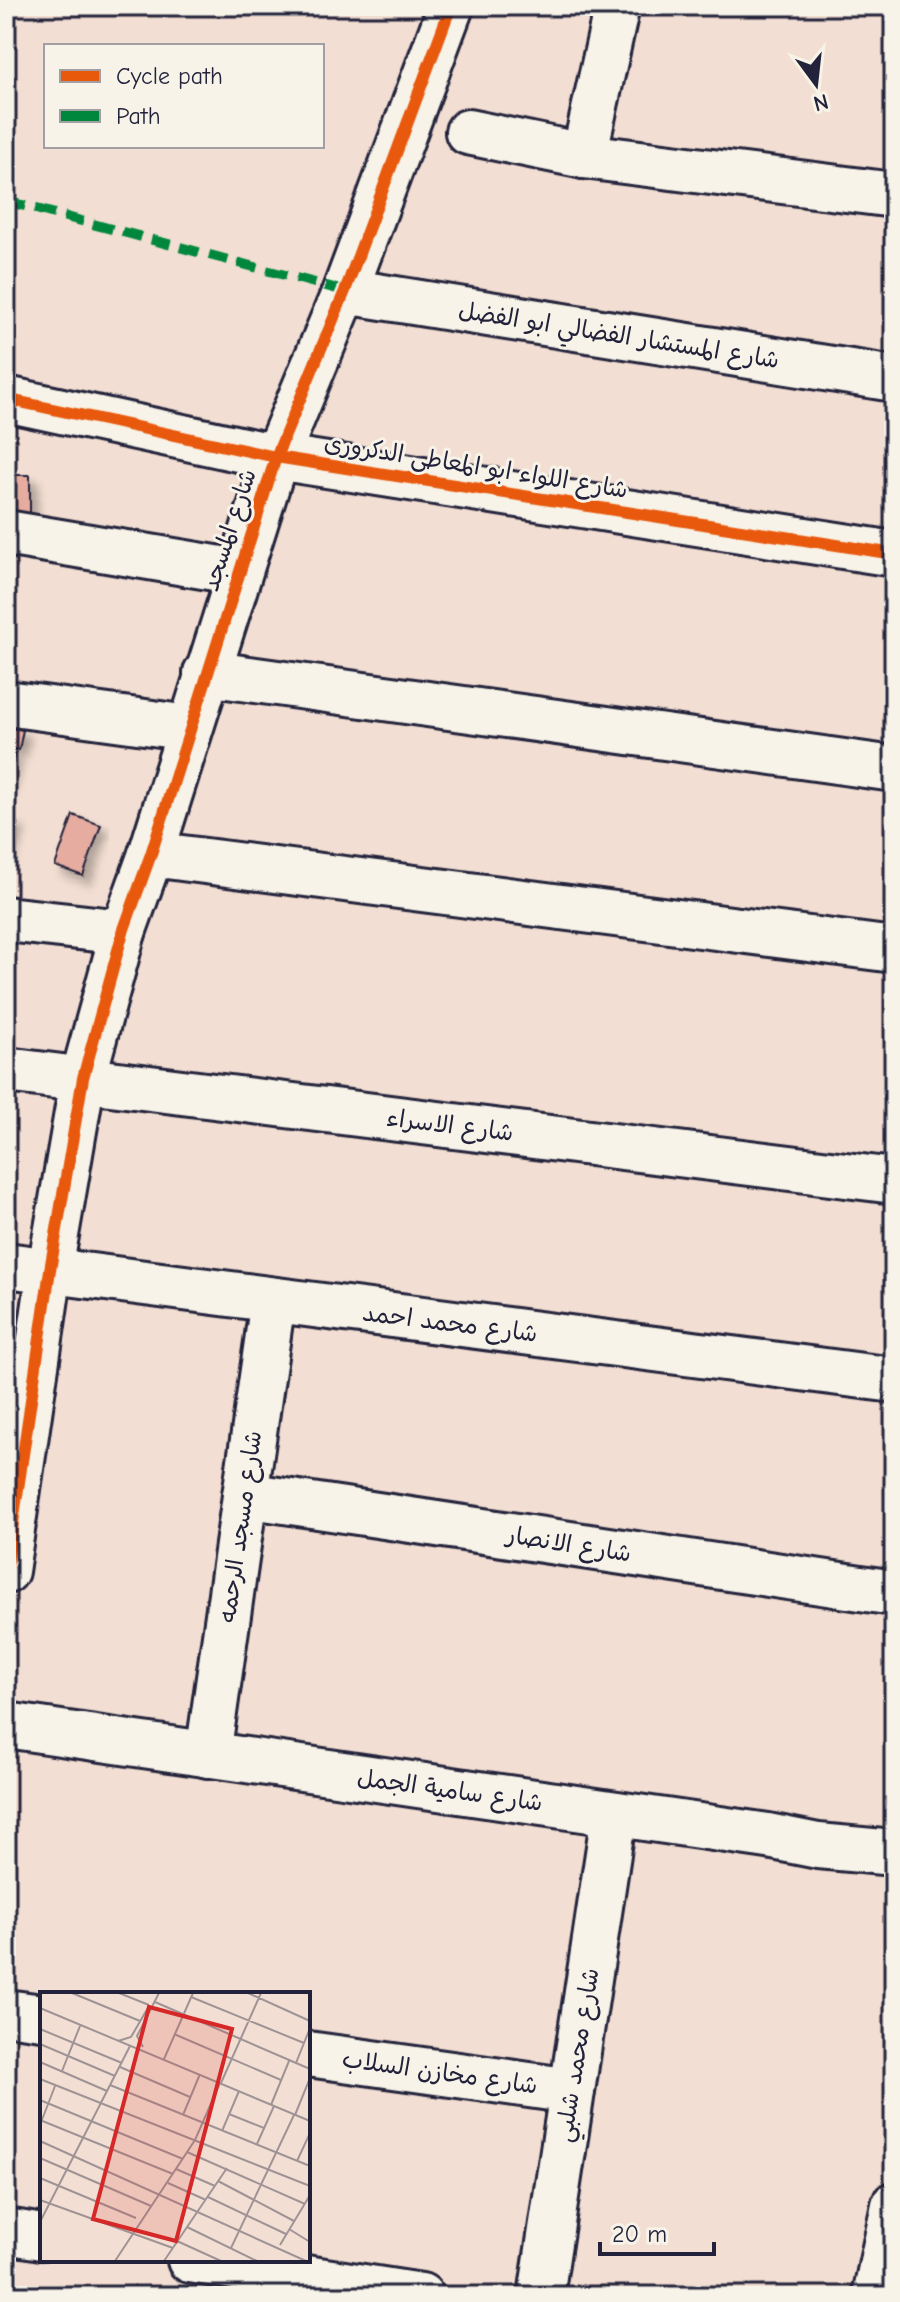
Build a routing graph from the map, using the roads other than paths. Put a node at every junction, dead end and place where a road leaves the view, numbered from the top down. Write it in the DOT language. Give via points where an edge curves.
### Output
graph roads {
  1 [pos="451,6"];
  2 [pos="617,6"];
  3 [pos="468,132"];
  4 [pos="584,156"];
  5 [pos="894,195"];
  6 [pos="345,291"];
  7 [pos="894,379"];
  8 [pos="6,399"];
  9 [pos="276,457"];
  10 [pos="6,533"];
  11 [pos="894,554"];
  12 [pos="239,572"];
  13 [pos="206,673"];
  14 [pos="6,703"];
  15 [pos="189,728"];
  16 [pos="894,769"];
  17 [pos="151,854"];
  18 [pos="6,919"];
  19 [pos="123,932"];
  20 [pos="894,950"];
  21 [pos="6,1070"];
  22 [pos="83,1078"];
  23 [pos="894,1181"];
  24 [pos="6,1265"];
  25 [pos="50,1270"];
  26 [pos="273,1300"];
  27 [pos="894,1380"];
  28 [pos="245,1495"];
  29 [pos="6,1571"];
  30 [pos="894,1593"];
  31 [pos="6,1725"];
  32 [pos="208,1755"];
  33 [pos="614,1814"];
  34 [pos="734,1832"];
  35 [pos="894,1853"];
  36 [pos="894,1886"];
  37 [pos="6,2012"];
  38 [pos="40,2017"];
  39 [pos="310,2054"];
  40 [pos="572,2091"];
  41 [pos="894,2205"];
  42 [pos="6,2231"];
  43 [pos="40,2237"];
  44 [pos="203,2262"];
  45 [pos="421,2296"];
  46 [pos="541,2296"];
  47 [pos="875,2296"];
  1 -- 6 [label="street, شارع المسجد"];
  2 -- 4 [label="street"];
  3 -- 4 [label="street"];
  4 -- 5 [label="street"];
  6 -- 7 [label="street, شارع المستشار الفضالي ابو الفضل"];
  6 -- 9 [label="street, شارع المسجد"];
  8 -- 9 [label="street, شارع اللواء ابو المعاطى الدكرورى"];
  9 -- 11 [label="street, شارع اللواء ابو المعاطى الدكرورى"];
  9 -- 12 [label="street, شارع المسجد"];
  10 -- 12 [label="street"];
  12 -- 13 [label="street, شارع المسجد"];
  13 -- 15 [label="street, شارع المسجد"];
  13 -- 16 [label="street"];
  14 -- 15 [label="street"];
  15 -- 17 [label="street, شارع المسجد"];
  17 -- 19 [label="street, شارع المسجد"];
  17 -- 20 [label="street"];
  18 -- 19 [label="street"];
  19 -- 22 [label="street, شارع المسجد"];
  21 -- 22 [label="street, شارع الاسراء"];
  22 -- 23 [label="street, شارع الاسراء"];
  22 -- 25 [label="street, شارع المسجد"];
  24 -- 25 [label="street, شارع محمد احمد"];
  25 -- 26 [label="street, شارع محمد احمد"];
  25 -- 29 [label="street, شارع المسجد"];
  26 -- 27 [label="street, شارع محمد احمد"];
  26 -- 28 [label="street, شارع مسجد الرحمه"];
  28 -- 30 [label="street, شارع الانصار"];
  28 -- 32 [label="street, شارع مسجد الرحمه"];
  31 -- 32 [label="street, شارع سامية الجمل"];
  32 -- 33 [label="street, شارع سامية الجمل"];
  33 -- 34 [label="street, شارع سامية الجمل"];
  33 -- 40 [label="street, شارع محمد شلبي"];
  34 -- 35 [label="street, شارع سامية الجمل"];
  34 -- 36 [label="street" via="775,1853"];
  37 -- 38 [label="street"];
  39 -- 40 [label="street, شارع مخازن السلاب"];
  40 -- 46 [label="street, شارع محمد شلبي"];
  41 -- 47 [label="street"];
  42 -- 43 [label="street"];
  44 -- 45 [label="street"];
}
